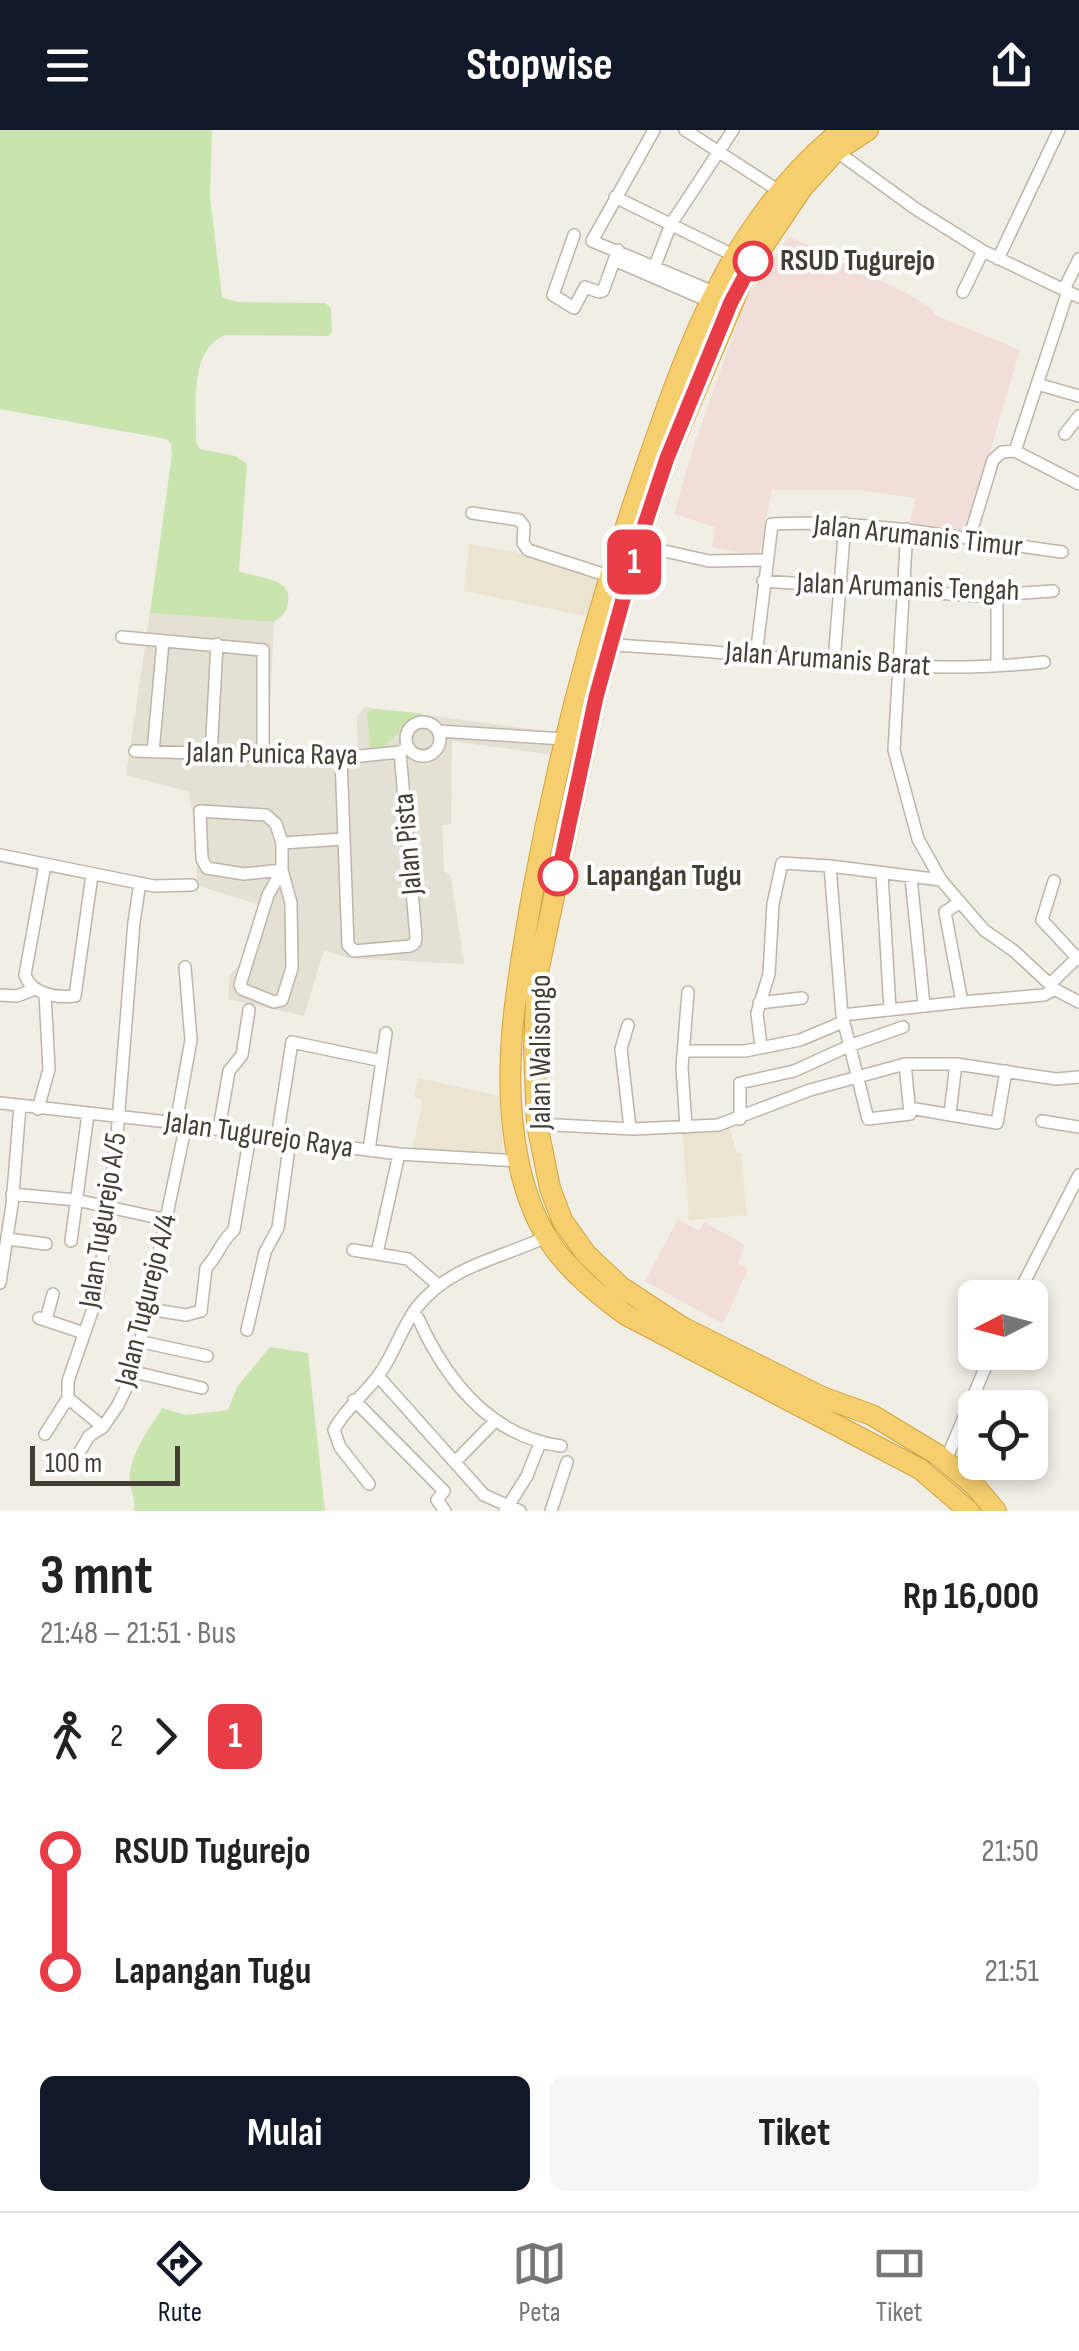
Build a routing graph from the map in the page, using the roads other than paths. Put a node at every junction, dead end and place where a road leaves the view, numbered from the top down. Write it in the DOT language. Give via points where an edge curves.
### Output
graph roads {
  1 [pos="654,130"];
  2 [pos="685,130"];
  3 [pos="733,130"];
  4 [pos="868,130"];
  5 [pos="1058,130"];
  6 [pos="839,140"];
  7 [pos="721,152"];
  8 [pos="779,192"];
  9 [pos="615,197"];
  10 [pos="671,224"];
  11 [pos="574,235"];
  12 [pos="983,251"];
  13 [pos="616,255"];
  14 [pos="735,256"];
  15 [pos="998,259"];
  16 [pos="1079,259"];
  17 [pos="653,270"];
  18 [pos="963,292"];
  19 [pos="1070,292"];
  20 [pos="714,298"];
  21 [pos="1037,384"];
  22 [pos="1079,396"];
  23 [pos="1079,416"];
  24 [pos="1065,434"];
  25 [pos="1015,451"];
  26 [pos="1079,484"];
  27 [pos="472,513"];
  28 [pos="845,524"];
  29 [pos="907,528"];
  30 [pos="969,539"];
  31 [pos="638,545"];
  32 [pos="1062,552"];
  33 [pos="766,560"];
  34 [pos="609,576"];
  35 [pos="763,581"];
  36 [pos="840,586"];
  37 [pos="903,590"];
  38 [pos="1052,591"];
  39 [pos="997,596"];
  40 [pos="122,637"];
  41 [pos="163,640"];
  42 [pos="217,644"];
  43 [pos="611,645"];
  44 [pos="756,656"];
  45 [pos="834,662"];
  46 [pos="1044,662"];
  47 [pos="997,666"];
  48 [pos="900,667"];
  49 [pos="438,732"];
  50 [pos="564,739"];
  51 [pos="404,749"];
  52 [pos="135,751"];
  53 [pos="154,752"];
  54 [pos="211,755"];
  55 [pos="263,758"];
  56 [pos="341,758"];
  57 [pos="543,835"];
  58 [pos="566,839"];
  59 [pos="344,842"];
  60 [pos="282,846"];
  61 [pos="0,854"];
  62 [pos="44,865"];
  63 [pos="830,866"];
  64 [pos="282,870"];
  65 [pos="882,874"];
  66 [pos="92,875"];
  67 [pos="912,878"];
  68 [pos="941,880"];
  69 [pos="1054,881"];
  70 [pos="140,883"];
  71 [pos="192,885"];
  72 [pos="959,903"];
  73 [pos="1078,959"];
  74 [pos="186,967"];
  75 [pos="1052,987"];
  76 [pos="40,992"];
  77 [pos="688,992"];
  78 [pos="0,995"];
  79 [pos="802,998"];
  80 [pos="961,1002"];
  81 [pos="1079,1002"];
  82 [pos="760,1003"];
  83 [pos="924,1005"];
  84 [pos="249,1010"];
  85 [pos="890,1010"];
  86 [pos="843,1018"];
  87 [pos="628,1024"];
  88 [pos="902,1027"];
  89 [pos="386,1033"];
  90 [pos="850,1046"];
  91 [pos="761,1047"];
  92 [pos="684,1051"];
  93 [pos="382,1060"];
  94 [pos="905,1064"];
  95 [pos="956,1064"];
  96 [pos="1006,1071"];
  97 [pos="858,1075"];
  98 [pos="1079,1077"];
  99 [pos="0,1103"];
  100 [pos="20,1106"];
  101 [pos="910,1108"];
  102 [pos="38,1109"];
  103 [pos="950,1113"];
  104 [pos="88,1114"];
  105 [pos="118,1117"];
  106 [pos="740,1119"];
  107 [pos="1042,1121"];
  108 [pos="181,1123"];
  109 [pos="537,1124"];
  110 [pos="686,1127"];
  111 [pos="1079,1127"];
  112 [pos="630,1128"];
  113 [pos="218,1129"];
  114 [pos="250,1136"];
  115 [pos="283,1139"];
  116 [pos="369,1150"];
  117 [pos="400,1154"];
  118 [pos="518,1161"];
  119 [pos="1079,1175"];
  120 [pos="12,1194"];
  121 [pos="76,1200"];
  122 [pos="109,1208"];
  123 [pos="168,1220"];
  124 [pos="546,1237"];
  125 [pos="8,1239"];
  126 [pos="70,1241"];
  127 [pos="46,1244"];
  128 [pos="353,1250"];
  129 [pos="377,1252"];
  130 [pos="1025,1280"];
  131 [pos="0,1283"];
  132 [pos="438,1285"];
  133 [pos="54,1294"];
  134 [pos="148,1309"];
  135 [pos="418,1318"];
  136 [pos="247,1330"];
  137 [pos="84,1333"];
  138 [pos="142,1342"];
  139 [pos="207,1356"];
  140 [pos="984,1370"];
  141 [pos="134,1372"];
  142 [pos="378,1376"];
  143 [pos="202,1388"];
  144 [pos="68,1398"];
  145 [pos="354,1400"];
  146 [pos="496,1420"];
  147 [pos="103,1426"];
  148 [pos="46,1434"];
  149 [pos="540,1443"];
  150 [pos="560,1446"];
  151 [pos="75,1460"];
  152 [pos="456,1462"];
  153 [pos="567,1462"];
  154 [pos="945,1462"];
  155 [pos="370,1484"];
  156 [pos="511,1509"];
  157 [pos="444,1511"];
  158 [pos="551,1511"];
  159 [pos="970,1511"];
  160 [pos="996,1511"];
  1 -- 9 [label="street"];
  2 -- 7 [label="street"];
  3 -- 7 [label="street"];
  4 -- 6 [label="highway, Jalan Walisongo"];
  5 -- 15 [label="street"];
  6 -- 8 [label="highway, Jalan Walisongo" via="819,148"];
  6 -- 12 [label="street" via="916,209"];
  6 -- 31 [label="highway, Jalan Walisongo" via="731,302"];
  7 -- 8 [label="street"];
  7 -- 10 [label="street"];
  8 -- 14 [label="highway, Jalan Walisongo"];
  9 -- 10 [label="street"];
  9 -- 13 [label="street" via="592,241"];
  10 -- 14 [label="street"];
  10 -- 17 [label="street"];
  11 -- 13 [label="street" via="555,299 576,307 585,287 603,291"];
  12 -- 15 [label="street"];
  12 -- 18 [label="street"];
  13 -- 17 [label="street"];
  14 -- 20 [label="highway, Jalan Walisongo"];
  15 -- 19 [label="street"];
  16 -- 19 [label="street"];
  17 -- 20 [label="street"];
  19 -- 21 [label="street"];
  20 -- 34 [label="highway, Jalan Walisongo" via="656,432"];
  21 -- 22 [label="street"];
  21 -- 25 [label="street"];
  23 -- 24 [label="street"];
  25 -- 26 [label="street"];
  25 -- 30 [label="street" via="993,460"];
  27 -- 34 [label="street" via="519,520 528,550"];
  28 -- 29 [label="street, Jalan Arumanis Timur"];
  28 -- 33 [label="street, Jalan Arumanis Timur" via="774,524"];
  28 -- 36 [label="street"];
  29 -- 30 [label="street, Jalan Arumanis Timur"];
  29 -- 37 [label="street"];
  30 -- 32 [label="street, Jalan Arumanis Timur"];
  31 -- 33 [label="street" via="709,561"];
  31 -- 43 [label="highway, Jalan Walisongo"];
  33 -- 35 [label="street"];
  34 -- 50 [label="highway, Jalan Walisongo"];
  35 -- 36 [label="street, Jalan Arumanis Tengah"];
  35 -- 44 [label="street"];
  36 -- 37 [label="street, Jalan Arumanis Tengah"];
  36 -- 45 [label="street"];
  37 -- 39 [label="street, Jalan Arumanis Tengah"];
  37 -- 48 [label="street"];
  38 -- 39 [label="street, Jalan Arumanis Tengah"];
  39 -- 47 [label="street"];
  40 -- 41 [label="street"];
  41 -- 42 [label="street"];
  41 -- 53 [label="street"];
  42 -- 54 [label="street"];
  42 -- 55 [label="street" via="263,650"];
  43 -- 44 [label="street, Jalan Arumanis Barat"];
  43 -- 58 [label="highway, Jalan Walisongo"];
  44 -- 45 [label="street, Jalan Arumanis Barat"];
  45 -- 48 [label="street, Jalan Arumanis Barat"];
  46 -- 47 [label="street, Jalan Arumanis Barat"];
  47 -- 48 [label="street, Jalan Arumanis Barat"];
  48 -- 68 [label="street" via="895,758 918,840"];
  49 -- 50 [label="street"];
  49 -- 51 [label="street" via="431,754"];
  49 -- 51 [label="street" via="428,723 415,724"];
  50 -- 57 [label="highway, Jalan Walisongo"];
  51 -- 56 [label="street, Jalan Punica Raya"];
  51 -- 59 [label="street, Jalan Pista" via="416,943 354,951 348,945"];
  52 -- 53 [label="street, Jalan Punica Raya"];
  53 -- 54 [label="street, Jalan Punica Raya"];
  54 -- 55 [label="street, Jalan Punica Raya"];
  55 -- 56 [label="street, Jalan Punica Raya"];
  56 -- 59 [label="street"];
  57 -- 58 [label="highway"];
  57 -- 118 [label="highway, Jalan Walisongo" via="516,987 509,1096"];
  58 -- 109 [label="highway, Jalan Walisongo" via="537,977"];
  59 -- 60 [label="street"];
  60 -- 64 [label="street"];
  60 -- 64 [label="street" via="266,815 200,811 207,868 244,874"];
  61 -- 62 [label="street"];
  62 -- 66 [label="street"];
  62 -- 76 [label="street" via="25,975"];
  63 -- 65 [label="street"];
  63 -- 82 [label="street" via="782,863"];
  63 -- 86 [label="street"];
  64 -- 64 [label="street" via="240,979 242,989 274,1002 282,1000 292,968 291,903"];
  65 -- 67 [label="street"];
  65 -- 85 [label="street"];
  66 -- 70 [label="street"];
  66 -- 76 [label="street" via="76,996"];
  67 -- 68 [label="street"];
  67 -- 83 [label="street"];
  68 -- 72 [label="street"];
  69 -- 73 [label="street" via="1041,918"];
  70 -- 71 [label="street"];
  70 -- 105 [label="street, Jalan Tugurejo A/5"];
  72 -- 75 [label="street"];
  72 -- 80 [label="street" via="945,912"];
  73 -- 75 [label="street"];
  74 -- 108 [label="street, Jalan Tugurejo A/4" via="191,1040"];
  75 -- 80 [label="street" via="1044,996"];
  75 -- 81 [label="street"];
  76 -- 78 [label="street"];
  76 -- 102 [label="street" via="48,1070"];
  77 -- 92 [label="street"];
  79 -- 82 [label="street"];
  80 -- 83 [label="street"];
  82 -- 91 [label="street"];
  83 -- 85 [label="street"];
  84 -- 113 [label="street"];
  85 -- 86 [label="street"];
  86 -- 90 [label="street"];
  86 -- 91 [label="street" via="806,1038"];
  87 -- 112 [label="street" via="621,1049"];
  88 -- 90 [label="street"];
  89 -- 93 [label="street"];
  90 -- 97 [label="street"];
  90 -- 106 [label="street" via="740,1083"];
  91 -- 92 [label="street"];
  92 -- 110 [label="street"];
  93 -- 115 [label="street" via="295,1041"];
  93 -- 116 [label="street"];
  94 -- 95 [label="street"];
  94 -- 97 [label="street"];
  94 -- 101 [label="street"];
  95 -- 96 [label="street"];
  95 -- 103 [label="street"];
  96 -- 98 [label="street"];
  96 -- 103 [label="street" via="997,1122"];
  97 -- 101 [label="street" via="868,1119 909,1115"];
  97 -- 106 [label="street"];
  99 -- 100 [label="street, Jalan Tugurejo Raya"];
  100 -- 102 [label="street, Jalan Tugurejo Raya"];
  100 -- 120 [label="street"];
  101 -- 103 [label="street"];
  102 -- 104 [label="street, Jalan Tugurejo Raya"];
  104 -- 105 [label="street, Jalan Tugurejo Raya"];
  104 -- 121 [label="street"];
  105 -- 108 [label="street, Jalan Tugurejo Raya"];
  105 -- 122 [label="street, Jalan Tugurejo A/5"];
  106 -- 110 [label="street"];
  107 -- 111 [label="street"];
  108 -- 113 [label="street, Jalan Tugurejo Raya"];
  108 -- 123 [label="street, Jalan Tugurejo A/4"];
  109 -- 112 [label="street"];
  109 -- 154 [label="highway, Jalan Walisongo" via="562,1220 620,1287 682,1327 872,1415"];
  110 -- 112 [label="street"];
  113 -- 114 [label="street, Jalan Tugurejo Raya"];
  114 -- 115 [label="street, Jalan Tugurejo Raya"];
  114 -- 134 [label="street" via="234,1230 206,1268 200,1312"];
  115 -- 116 [label="street, Jalan Tugurejo Raya"];
  115 -- 136 [label="street" via="278,1228 265,1252"];
  116 -- 117 [label="street, Jalan Tugurejo Raya"];
  117 -- 118 [label="street, Jalan Tugurejo Raya"];
  117 -- 129 [label="street"];
  118 -- 124 [label="highway, Jalan Walisongo"];
  119 -- 130 [label="street"];
  120 -- 121 [label="street"];
  120 -- 125 [label="street"];
  121 -- 122 [label="street"];
  121 -- 126 [label="street"];
  122 -- 123 [label="street"];
  122 -- 137 [label="street, Jalan Tugurejo A/5" via="98,1294"];
  123 -- 134 [label="street, Jalan Tugurejo A/4"];
  124 -- 132 [label="street"];
  124 -- 159 [label="highway, Jalan Walisongo" via="588,1288 626,1316 920,1468"];
  125 -- 127 [label="street"];
  125 -- 131 [label="street"];
  128 -- 129 [label="street"];
  129 -- 132 [label="street" via="408,1259"];
  132 -- 142 [label="street" via="415,1310"];
  133 -- 137 [label="street" via="42,1319"];
  134 -- 138 [label="street, Jalan Tugurejo A/4"];
  135 -- 146 [label="street" via="463,1393"];
  137 -- 144 [label="street, Jalan Tugurejo A/5"];
  138 -- 139 [label="street"];
  138 -- 141 [label="street, Jalan Tugurejo A/4"];
  140 -- 154 [label="street"];
  141 -- 143 [label="street"];
  141 -- 147 [label="street, Jalan Tugurejo A/4"];
  142 -- 145 [label="street"];
  142 -- 152 [label="street"];
  144 -- 147 [label="street"];
  144 -- 148 [label="street, Jalan Tugurejo A/5"];
  145 -- 155 [label="street" via="334,1436"];
  145 -- 157 [label="street" via="444,1491 437,1500"];
  146 -- 149 [label="street"];
  146 -- 152 [label="street"];
  147 -- 151 [label="street, Jalan Tugurejo A/4"];
  149 -- 150 [label="street"];
  149 -- 156 [label="street"];
  152 -- 156 [label="street" via="484,1494"];
  153 -- 158 [label="street"];
  154 -- 160 [label="highway, Jalan Walisongo"];
}
